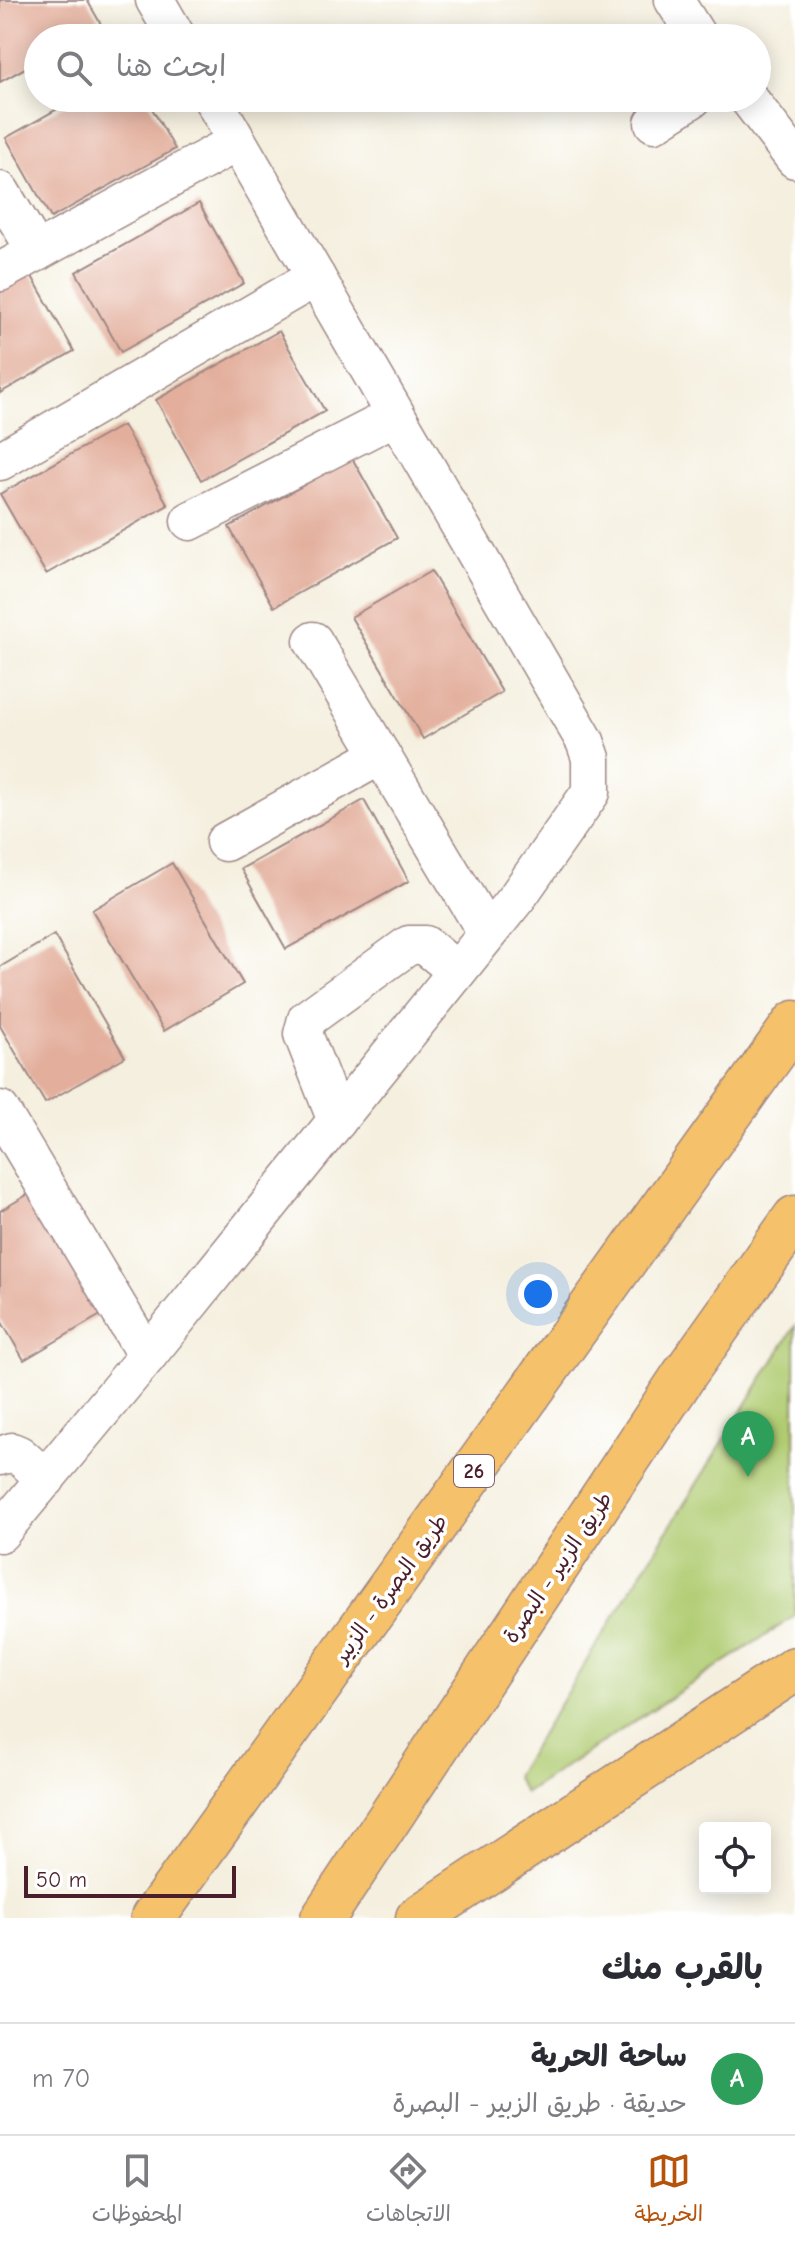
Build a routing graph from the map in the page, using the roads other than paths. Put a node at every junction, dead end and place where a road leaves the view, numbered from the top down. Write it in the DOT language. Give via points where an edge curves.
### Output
graph roads {
  1 [pos="155,0"];
  2 [pos="674,0"];
  3 [pos="169,24"];
  4 [pos="689,24"];
  5 [pos="220,112"];
  6 [pos="671,112"];
  7 [pos="759,112"];
  8 [pos="654,123"];
  9 [pos="237,142"];
  10 [pos="795,159"];
  11 [pos="0,191"];
  12 [pos="37,252"];
  13 [pos="0,272"];
  14 [pos="316,277"];
  15 [pos="395,416"];
  16 [pos="0,461"];
  17 [pos="190,521"];
  18 [pos="313,641"];
  19 [pos="381,755"];
  20 [pos="225,842"];
  21 [pos="487,933"];
  22 [pos="457,971"];
  23 [pos="795,1023"];
  24 [pos="0,1110"];
  25 [pos="337,1121"];
  26 [pos="795,1218"];
  27 [pos="147,1356"];
  28 [pos="0,1456"];
  29 [pos="46,1479"];
  30 [pos="0,1533"];
  31 [pos="795,1669"];
  32 [pos="153,1918"];
  33 [pos="323,1918"];
  34 [pos="418,1918"];
  1 -- 3 [label="street"];
  2 -- 4 [label="street"];
  5 -- 9 [label="street"];
  6 -- 8 [label="street"];
  7 -- 10 [label="street"];
  9 -- 12 [label="street"];
  9 -- 14 [label="street"];
  11 -- 12 [label="street"];
  12 -- 13 [label="street"];
  14 -- 15 [label="street"];
  14 -- 16 [label="street"];
  15 -- 17 [label="street"];
  15 -- 21 [label="street" via="591,758 591,792"];
  18 -- 19 [label="street"];
  19 -- 20 [label="street"];
  19 -- 21 [label="street"];
  21 -- 22 [label="street"];
  22 -- 25 [label="street"];
  22 -- 25 [label="street" via="425,945 409,945 307,1019 303,1034"];
  23 -- 32 [label="highway, طريق البصرة - الزبير / 26"];
  24 -- 27 [label="street"];
  25 -- 27 [label="street"];
  26 -- 33 [label="highway, طريق الزبير - البصرة"];
  27 -- 29 [label="street"];
  28 -- 29 [label="street" via="19,1455"];
  29 -- 30 [label="street"];
  31 -- 34 [label="highway"];
}
